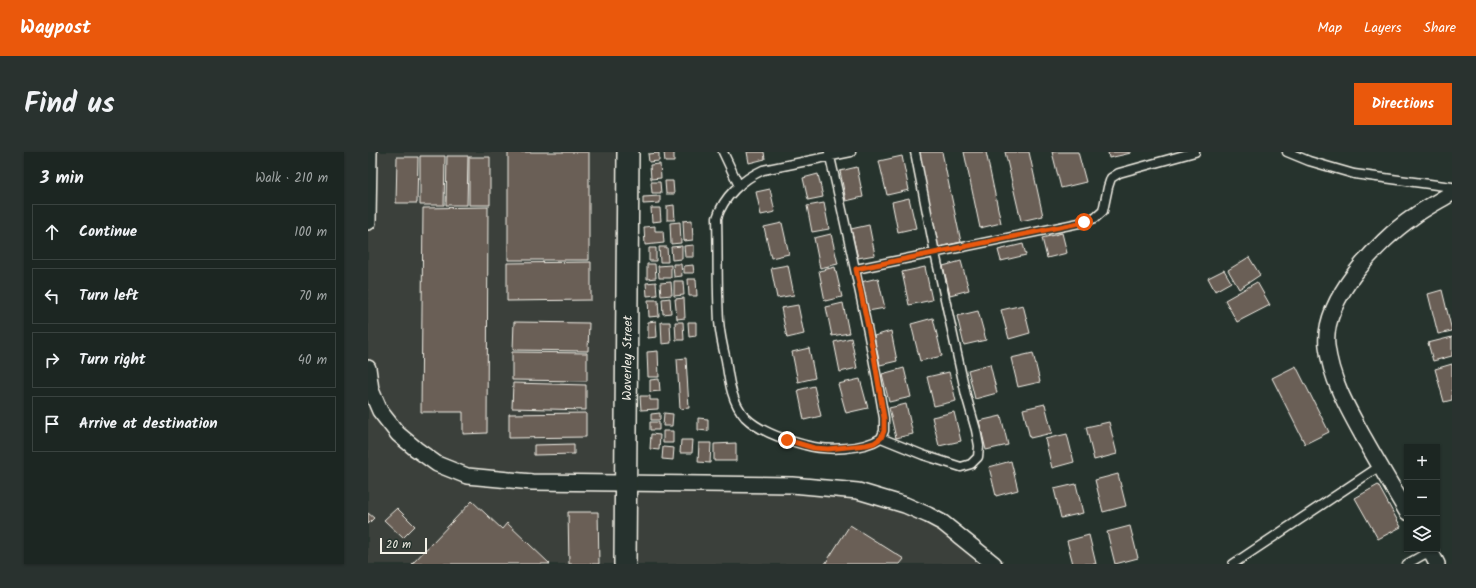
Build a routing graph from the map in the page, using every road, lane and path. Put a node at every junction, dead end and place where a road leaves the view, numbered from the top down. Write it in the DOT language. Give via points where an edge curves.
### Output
graph roads {
  1 [pos="369,152"];
  2 [pos="628,152"];
  3 [pos="723,152"];
  4 [pos="851,152"];
  5 [pos="915,152"];
  6 [pos="1195,152"];
  7 [pos="1287,152"];
  8 [pos="829,155"];
  9 [pos="739,186"];
  10 [pos="1452,187"];
  11 [pos="1452,193"];
  12 [pos="368,202"];
  13 [pos="368,222"];
  14 [pos="935,253"];
  15 [pos="856,269"];
  16 [pos="368,368"];
  17 [pos="881,438"];
  18 [pos="1380,466"];
  19 [pos="626,484"];
  20 [pos="1404,507"];
  21 [pos="1432,555"];
  22 [pos="625,564"];
  23 [pos="994,564"];
  24 [pos="1233,564"];
  25 [pos="1406,564"];
  1 -- 12 [label="street"];
  2 -- 19 [label="street, Waverley Street"];
  3 -- 9 [label="lane"];
  4 -- 8 [label="lane"];
  5 -- 14 [label="lane"];
  6 -- 14 [label="lane" via="1119,173 1111,178 1103,211 1095,218"];
  7 -- 10 [label="lane" via="1354,174"];
  8 -- 9 [label="lane" via="763,170"];
  8 -- 15 [label="lane"];
  9 -- 17 [label="lane" via="724,201 718,218 719,322 735,402 751,422 787,440 814,448 855,447 874,443"];
  11 -- 18 [label="street" via="1412,217 1369,256 1346,285 1335,305 1329,325 1327,344 1337,385"];
  12 -- 13 [label="street"];
  14 -- 15 [label="lane"];
  14 -- 17 [label="lane" via="976,430 978,457 971,464 961,467"];
  15 -- 17 [label="lane" via="884,418"];
  16 -- 19 [label="street" via="371,390 380,411 398,434 437,464 467,476 532,482"];
  18 -- 20 [label="street"];
  18 -- 24 [label="lane"];
  19 -- 22 [label="street, Waverley Street"];
  19 -- 23 [label="street" via="792,485 858,491 905,505 943,523"];
  21 -- 25 [label="lane"];
}
